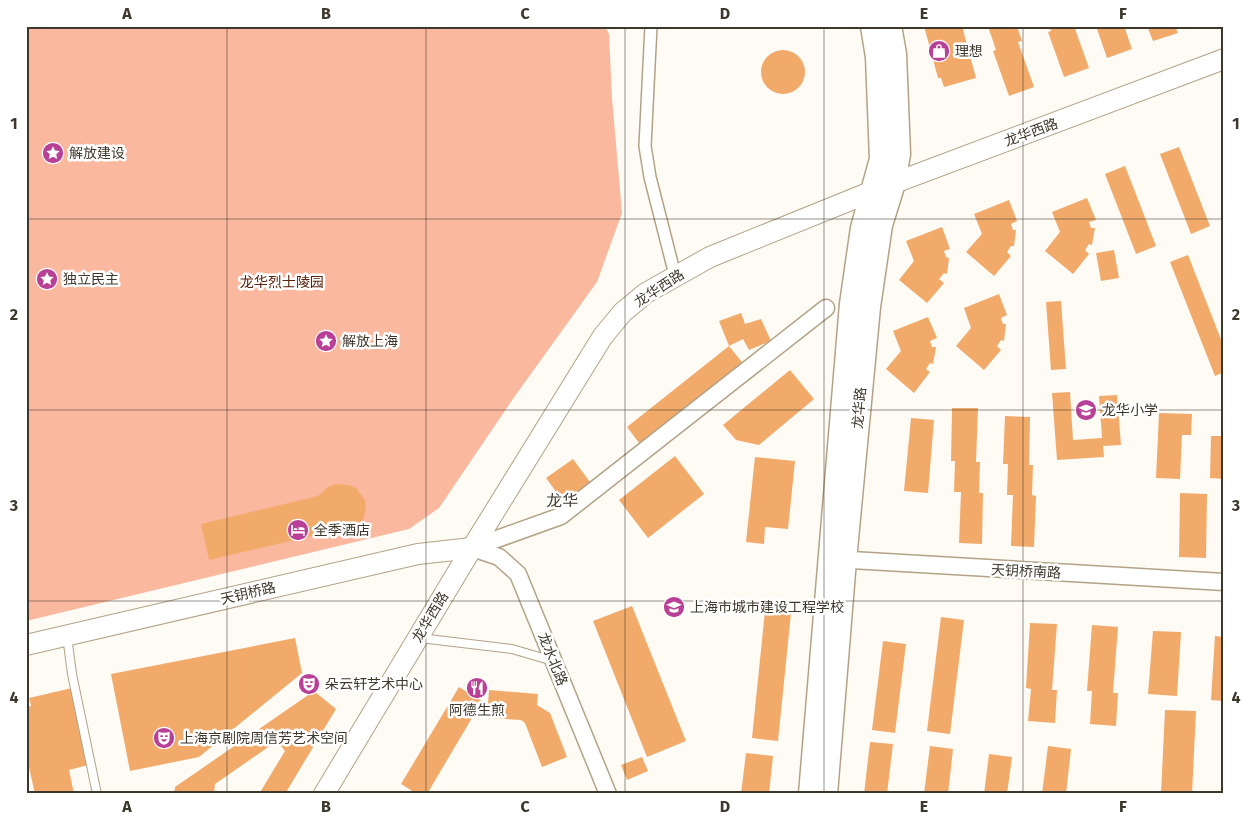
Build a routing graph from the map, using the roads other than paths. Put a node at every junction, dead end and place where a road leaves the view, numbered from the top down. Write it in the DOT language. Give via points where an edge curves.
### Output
graph roads {
  1 [pos="651,26"];
  2 [pos="872,26"];
  3 [pos="890,26"];
  4 [pos="1224,59"];
  5 [pos="894,183"];
  6 [pos="873,191"];
  7 [pos="675,275"];
  8 [pos="826,308"];
  9 [pos="472,548"];
  10 [pos="837,560"];
  11 [pos="1224,582"];
  12 [pos="67,635"];
  13 [pos="418,637"];
  14 [pos="26,645"];
  15 [pos="553,661"];
  16 [pos="97,794"];
  17 [pos="324,794"];
  18 [pos="608,794"];
  19 [pos="810,794"];
  20 [pos="826,794"];
  1 -- 7 [label="street" via="645,146"];
  2 -- 6 [label="main road, 龙华路" via="877,57 881,159"];
  3 -- 5 [label="main road, 龙华路" via="898,102 899,154"];
  4 -- 5 [label="street, 龙华西路"];
  5 -- 6 [label="street, 龙华西路"];
  5 -- 10 [label="main road, 龙华路" via="881,225"];
  6 -- 7 [label="street, 龙华西路" via="710,257"];
  6 -- 10 [label="main road, 龙华路" via="862,228 851,304"];
  7 -- 9 [label="street, 龙华西路" via="646,293 607,330"];
  8 -- 9 [label="street" via="561,516"];
  9 -- 12 [label="street, 天钥桥路" via="418,554"];
  9 -- 13 [label="street, 龙华西路"];
  9 -- 15 [label="street, 龙水北路" via="500,557 518,574"];
  10 -- 11 [label="street, 天钥桥南路"];
  10 -- 19 [label="main road, 龙华路"];
  10 -- 20 [label="main road, 龙华路"];
  12 -- 14 [label="street, 天钥桥路"];
  12 -- 16 [label="lane"];
  13 -- 15 [label="lane" via="512,649"];
  13 -- 17 [label="street, 龙华西路"];
  15 -- 18 [label="street, 龙水北路"];
}
